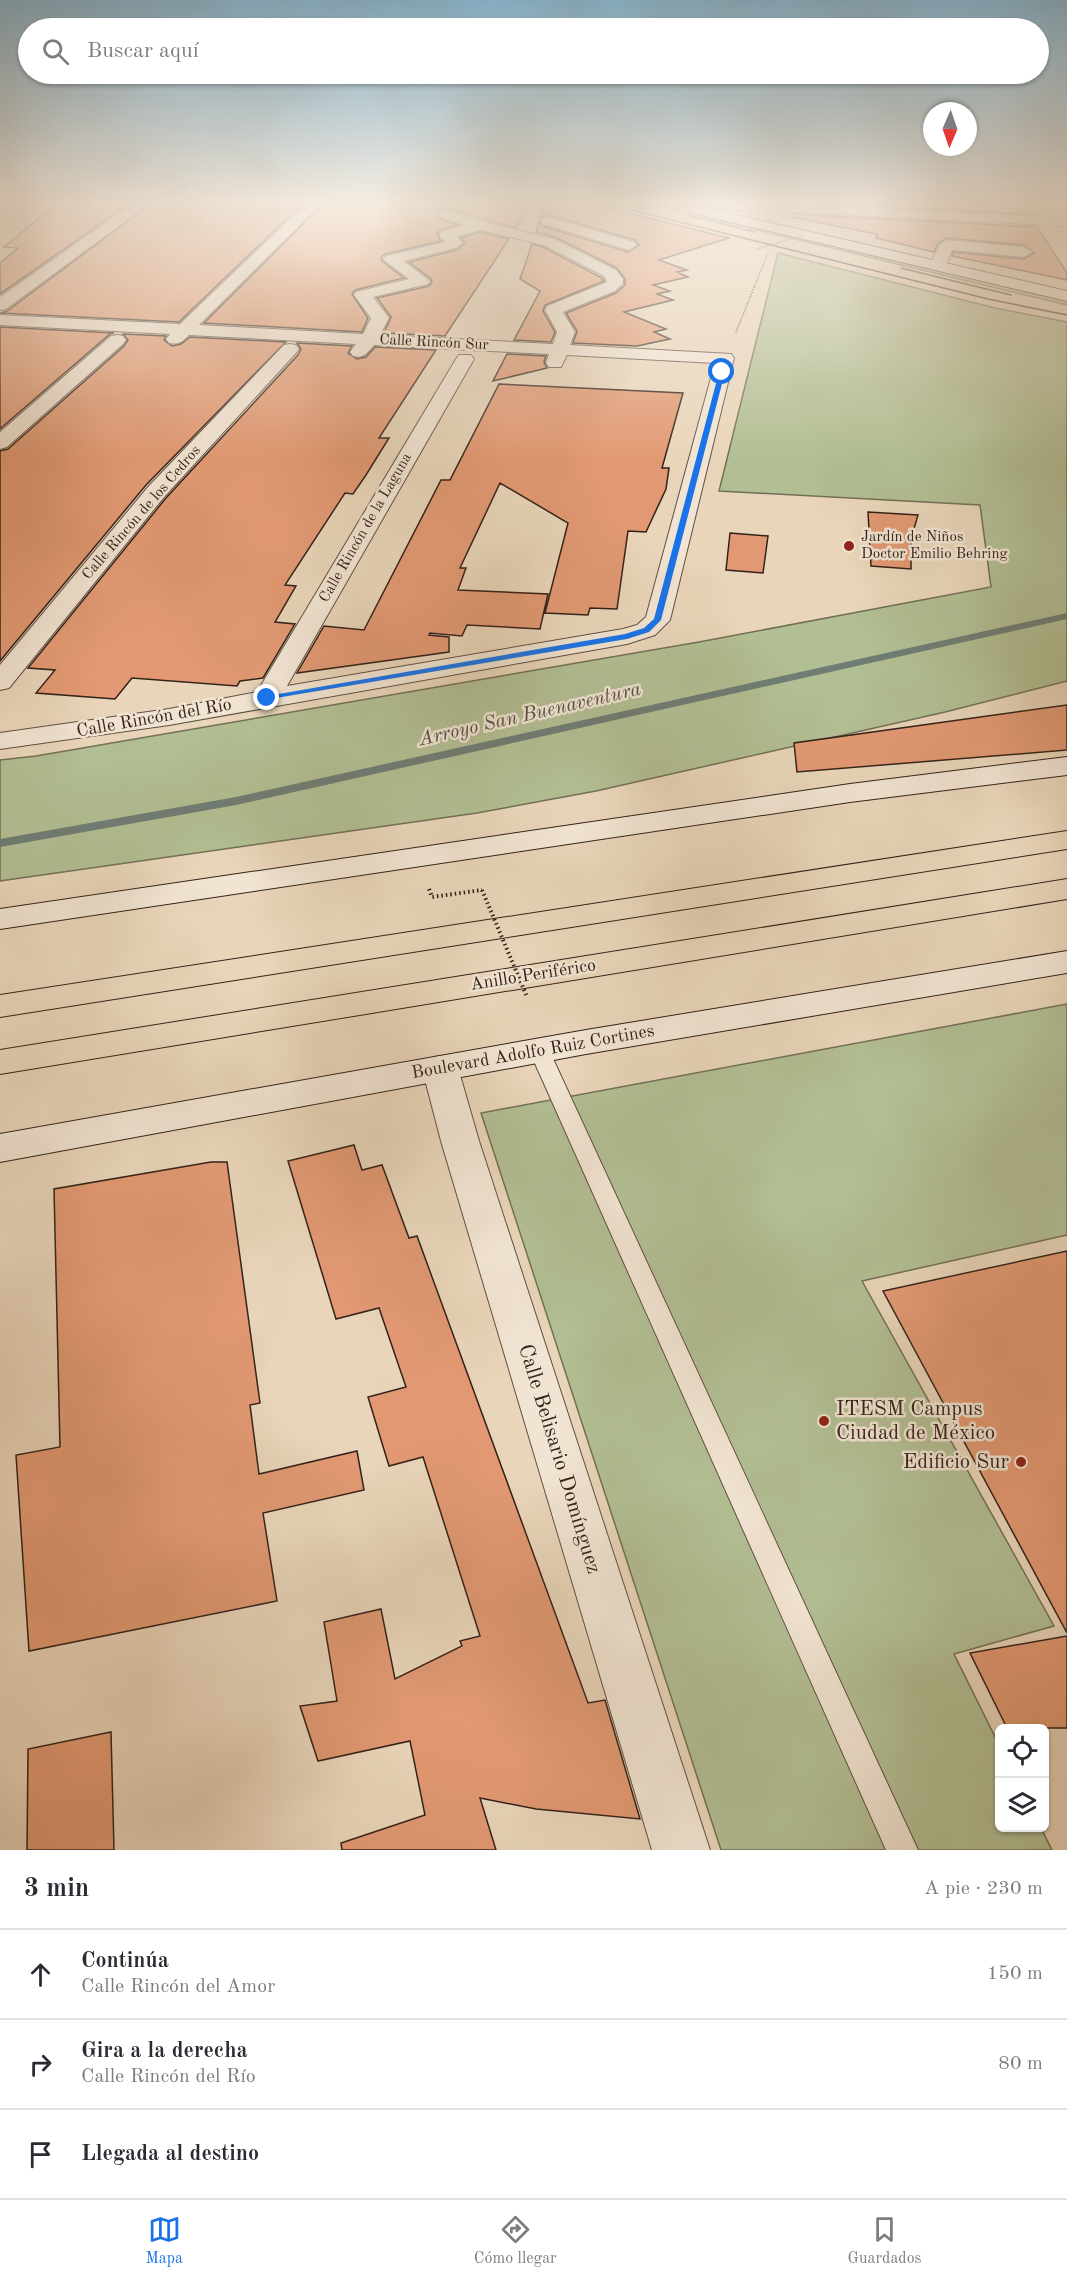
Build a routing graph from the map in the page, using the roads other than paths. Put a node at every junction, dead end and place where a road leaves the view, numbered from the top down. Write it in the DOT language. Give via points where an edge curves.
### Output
graph roads {
  1 [pos="26,286"];
  2 [pos="228,286"];
  3 [pos="401,286"];
  4 [pos="611,286"];
  5 [pos="1025,286"];
  6 [pos="1067,296"];
  7 [pos="0,305"];
  8 [pos="0,320"];
  9 [pos="57,323"];
  10 [pos="0,334"];
  11 [pos="42,336"];
  12 [pos="177,336"];
  13 [pos="117,340"];
  14 [pos="364,346"];
  15 [pos="290,349"];
  16 [pos="558,357"];
  17 [pos="465,358"];
  18 [pos="0,443"];
  19 [pos="658,620"];
  20 [pos="0,682"];
  21 [pos="267,698"];
  22 [pos="0,741"];
  23 [pos="1067,766"];
  24 [pos="1067,840"];
  25 [pos="1067,889"];
  26 [pos="0,920"];
  27 [pos="1067,962"];
  28 [pos="0,1006"];
  29 [pos="539,1050"];
  30 [pos="0,1062"];
  31 [pos="440,1068"];
  32 [pos="0,1148"];
  33 [pos="681,1850"];
  34 [pos="902,1850"];
  1 -- 7 [label="street"];
  2 -- 12 [label="street"];
  3 -- 14 [label="street" via="362,296 380,318"];
  4 -- 16 [label="street" via="553,310 566,332"];
  5 -- 6 [label="street"];
  8 -- 9 [label="street, Calle Rincón Sur"];
  9 -- 11 [label="street"];
  9 -- 12 [label="street, Calle Rincón Sur"];
  10 -- 11 [label="street, Calle Rincón Sur"];
  11 -- 13 [label="street, Calle Rincón Sur"];
  12 -- 13 [label="street, Calle Rincón Sur"];
  12 -- 14 [label="street, Calle Rincón Sur"];
  12 -- 15 [label="street, Calle Rincón Sur"];
  13 -- 18 [label="street"];
  14 -- 15 [label="street, Calle Rincón Sur"];
  14 -- 16 [label="street, Calle Rincón Sur"];
  14 -- 17 [label="street, Calle Rincón Sur"];
  15 -- 20 [label="street, Calle Rincón de los Cedros" via="156,492"];
  16 -- 17 [label="street, Calle Rincón Sur"];
  16 -- 19 [label="street, Calle Rincón Sur" via="723,365"];
  17 -- 21 [label="street, Calle Rincón de la Laguna"];
  19 -- 21 [label="street, Calle Rincón del Río" via="646,630 627,636"];
  21 -- 22 [label="street, Calle Rincón del Río" via="169,717"];
  23 -- 26 [label="street" via="826,796"];
  24 -- 28 [label="highway"];
  25 -- 30 [label="highway, Anillo Periférico"];
  27 -- 29 [label="street, Boulevard Adolfo Ruiz Cortines"];
  29 -- 31 [label="street, Boulevard Adolfo Ruiz Cortines"];
  29 -- 34 [label="lane"];
  31 -- 32 [label="street, Boulevard Adolfo Ruiz Cortines"];
  31 -- 33 [label="street, Calle Belisario Domínguez"];
}
